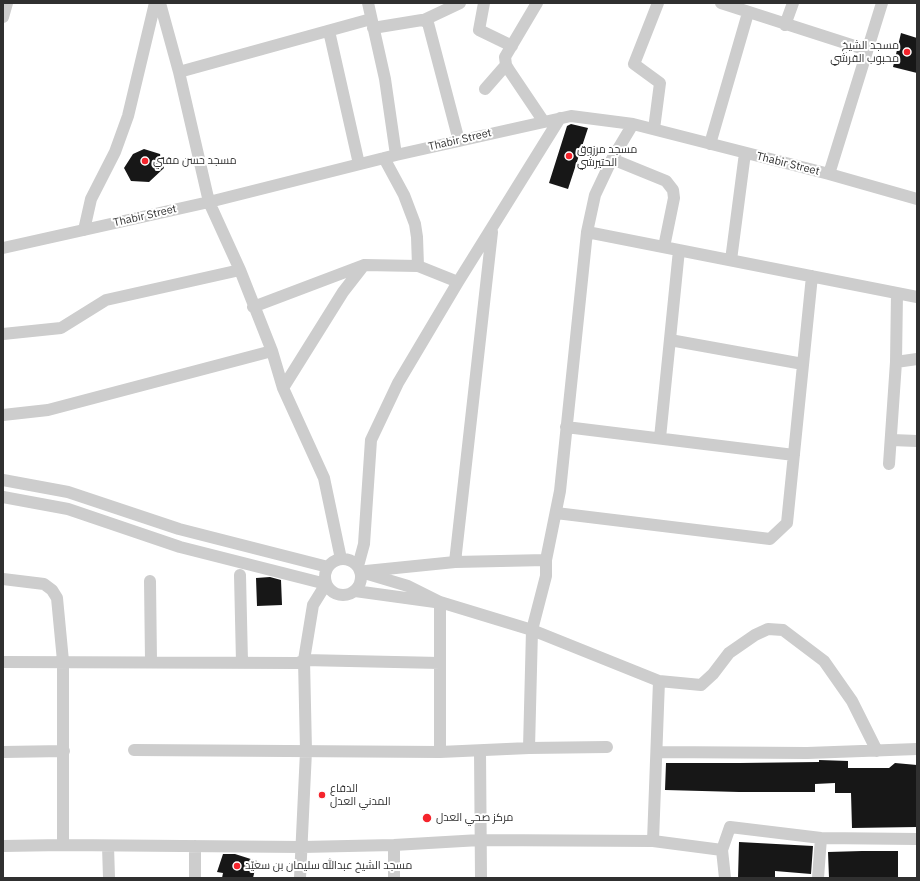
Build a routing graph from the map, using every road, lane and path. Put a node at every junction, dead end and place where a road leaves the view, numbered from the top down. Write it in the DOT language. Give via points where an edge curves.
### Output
graph roads {
  1 [pos="7,3"];
  2 [pos="155,3"];
  3 [pos="160,3"];
  4 [pos="368,3"];
  5 [pos="460,3"];
  6 [pos="484,3"];
  7 [pos="537,3"];
  8 [pos="658,3"];
  9 [pos="721,3"];
  10 [pos="793,3"];
  11 [pos="882,3"];
  12 [pos="748,13"];
  13 [pos="3,16"];
  14 [pos="424,20"];
  15 [pos="372,24"];
  16 [pos="785,25"];
  17 [pos="329,31"];
  18 [pos="512,46"];
  19 [pos="867,50"];
  20 [pos="506,65"];
  21 [pos="179,72"];
  22 [pos="485,89"];
  23 [pos="560,118"];
  24 [pos="544,122"];
  25 [pos="633,124"];
  26 [pos="654,129"];
  27 [pos="459,140"];
  28 [pos="710,144"];
  29 [pos="745,153"];
  30 [pos="390,156"];
  31 [pos="612,159"];
  32 [pos="359,164"];
  33 [pos="829,174"];
  34 [pos="917,199"];
  35 [pos="209,202"];
  36 [pos="493,229"];
  37 [pos="84,230"];
  38 [pos="588,232"];
  39 [pos="3,248"];
  40 [pos="664,248"];
  41 [pos="679,250"];
  42 [pos="730,260"];
  43 [pos="364,266"];
  44 [pos="418,266"];
  45 [pos="240,270"];
  46 [pos="812,276"];
  47 [pos="458,282"];
  48 [pos="898,293"];
  49 [pos="917,297"];
  50 [pos="253,307"];
  51 [pos="3,334"];
  52 [pos="670,340"];
  53 [pos="272,350"];
  54 [pos="917,358"];
  55 [pos="896,362"];
  56 [pos="803,364"];
  57 [pos="283,388"];
  58 [pos="3,415"];
  59 [pos="566,427"];
  60 [pos="660,438"];
  61 [pos="892,440"];
  62 [pos="917,441"];
  63 [pos="794,454"];
  64 [pos="889,464"];
  65 [pos="3,480"];
  66 [pos="3,497"];
  67 [pos="556,514"];
  68 [pos="341,559"];
  69 [pos="546,560"];
  70 [pos="455,562"];
  71 [pos="328,567"];
  72 [pos="359,569"];
  73 [pos="240,575"];
  74 [pos="3,579"];
  75 [pos="150,581"];
  76 [pos="326,584"];
  77 [pos="355,591"];
  78 [pos="440,602"];
  79 [pos="532,630"];
  80 [pos="304,660"];
  81 [pos="63,661"];
  82 [pos="151,661"];
  83 [pos="3,662"];
  84 [pos="242,662"];
  85 [pos="440,663"];
  86 [pos="659,681"];
  87 [pos="607,747"];
  88 [pos="529,748"];
  89 [pos="134,750"];
  90 [pos="917,750"];
  91 [pos="64,751"];
  92 [pos="306,751"];
  93 [pos="480,751"];
  94 [pos="877,751"];
  95 [pos="3,752"];
  96 [pos="440,752"];
  97 [pos="657,752"];
  98 [pos="821,838"];
  99 [pos="917,839"];
  100 [pos="480,840"];
  101 [pos="654,841"];
  102 [pos="63,844"];
  103 [pos="394,845"];
  104 [pos="3,846"];
  105 [pos="108,846"];
  106 [pos="195,846"];
  107 [pos="302,846"];
  108 [pos="722,850"];
  109 [pos="109,878"];
  110 [pos="195,878"];
  111 [pos="300,878"];
  112 [pos="304,878"];
  113 [pos="394,878"];
  114 [pos="481,878"];
  115 [pos="725,878"];
  116 [pos="818,878"];
  1 -- 13 [label="street"];
  2 -- 37 [label="street" via="128,116 115,152 90,200"];
  3 -- 21 [label="street"];
  4 -- 15 [label="street"];
  5 -- 14 [label="street"];
  6 -- 18 [label="street" via="479,30"];
  7 -- 18 [label="street"];
  8 -- 26 [label="street" via="634,64 660,83"];
  9 -- 12 [label="street"];
  10 -- 16 [label="street"];
  11 -- 19 [label="street"];
  12 -- 16 [label="street"];
  12 -- 28 [label="street"];
  14 -- 15 [label="street"];
  14 -- 27 [label="street" via="428,23"];
  15 -- 17 [label="street"];
  15 -- 30 [label="street" via="385,78"];
  16 -- 19 [label="street"];
  17 -- 21 [label="street"];
  17 -- 32 [label="street"];
  18 -- 20 [label="street" via="505,57"];
  19 -- 33 [label="street"];
  20 -- 22 [label="street"];
  20 -- 24 [label="street"];
  21 -- 35 [label="street"];
  23 -- 24 [label="street, Thabir Street"];
  23 -- 25 [label="street, Thabir Street" via="571,116"];
  23 -- 36 [label="street"];
  24 -- 27 [label="street, Thabir Street"];
  25 -- 26 [label="street, Thabir Street"];
  25 -- 31 [label="street"];
  26 -- 28 [label="street, Thabir Street"];
  27 -- 30 [label="street, Thabir Street"];
  28 -- 29 [label="street, Thabir Street"];
  29 -- 33 [label="street, Thabir Street"];
  29 -- 42 [label="street"];
  30 -- 32 [label="street, Thabir Street"];
  30 -- 44 [label="street" via="415,224"];
  31 -- 38 [label="street" via="595,195"];
  31 -- 40 [label="street" via="666,181 673,190 674,198"];
  32 -- 35 [label="street, Thabir Street"];
  33 -- 34 [label="street, Thabir Street"];
  35 -- 37 [label="street, Thabir Street"];
  35 -- 45 [label="street"];
  36 -- 47 [label="street"];
  36 -- 70 [label="street"];
  37 -- 39 [label="street, Thabir Street"];
  38 -- 40 [label="street"];
  38 -- 59 [label="street"];
  40 -- 41 [label="street"];
  41 -- 42 [label="street"];
  41 -- 52 [label="street"];
  42 -- 46 [label="street"];
  43 -- 44 [label="street"];
  43 -- 50 [label="street"];
  43 -- 57 [label="street" via="343,292"];
  44 -- 47 [label="street"];
  45 -- 50 [label="street"];
  45 -- 51 [label="street" via="106,300 61,328"];
  46 -- 48 [label="street"];
  46 -- 56 [label="street"];
  47 -- 72 [label="street" via="398,384 371,440 364,544"];
  48 -- 49 [label="street"];
  48 -- 55 [label="street"];
  50 -- 53 [label="street"];
  52 -- 56 [label="street"];
  52 -- 60 [label="street"];
  53 -- 57 [label="street"];
  53 -- 58 [label="street" via="48,410"];
  54 -- 55 [label="street"];
  55 -- 61 [label="street"];
  56 -- 63 [label="street"];
  57 -- 68 [label="street" via="324,478"];
  59 -- 60 [label="street"];
  59 -- 67 [label="street"];
  60 -- 63 [label="street"];
  61 -- 62 [label="street"];
  61 -- 64 [label="street"];
  63 -- 67 [label="street" via="787,524 770,539"];
  65 -- 71 [label="street" via="68,492 178,529"];
  66 -- 76 [label="street" via="68,509 180,547"];
  67 -- 69 [label="street"];
  68 -- 71 [label="street"];
  68 -- 72 [label="street" via="350,560"];
  69 -- 70 [label="street"];
  69 -- 79 [label="street" via="546,576"];
  70 -- 72 [label="street"];
  71 -- 76 [label="street"];
  72 -- 77 [label="street" via="361,582"];
  72 -- 78 [label="street" via="408,586"];
  73 -- 84 [label="street"];
  74 -- 81 [label="street" via="44,584 52,590 57,598"];
  75 -- 82 [label="street"];
  76 -- 77 [label="street" via="339,594 350,594"];
  76 -- 80 [label="street" via="313,605"];
  77 -- 78 [label="street"];
  78 -- 79 [label="street"];
  78 -- 85 [label="street"];
  79 -- 86 [label="street"];
  79 -- 88 [label="street"];
  80 -- 84 [label="street" via="298,663"];
  80 -- 85 [label="street"];
  80 -- 92 [label="street"];
  81 -- 82 [label="street"];
  81 -- 83 [label="street"];
  81 -- 91 [label="street"];
  82 -- 84 [label="street"];
  85 -- 96 [label="street"];
  86 -- 94 [label="street" via="701,685 714,674 729,653 755,634 768,629 783,630 824,661 852,701"];
  86 -- 97 [label="street"];
  87 -- 88 [label="street"];
  88 -- 93 [label="street"];
  89 -- 92 [label="street"];
  90 -- 94 [label="street"];
  91 -- 95 [label="street"];
  91 -- 102 [label="street"];
  92 -- 96 [label="street"];
  92 -- 107 [label="street"];
  93 -- 96 [label="street"];
  93 -- 100 [label="street"];
  94 -- 97 [label="street"];
  97 -- 101 [label="street"];
  98 -- 99 [label="street"];
  98 -- 108 [label="street" via="730,827"];
  98 -- 116 [label="street"];
  100 -- 101 [label="street"];
  100 -- 103 [label="street"];
  100 -- 114 [label="street"];
  101 -- 108 [label="street"];
  102 -- 104 [label="street"];
  102 -- 105 [label="street"];
  103 -- 107 [label="street"];
  103 -- 113 [label="street"];
  105 -- 106 [label="street"];
  105 -- 109 [label="street"];
  106 -- 107 [label="street"];
  106 -- 110 [label="street"];
  107 -- 111 [label="street"];
  107 -- 112 [label="street"];
  108 -- 115 [label="street"];
}
